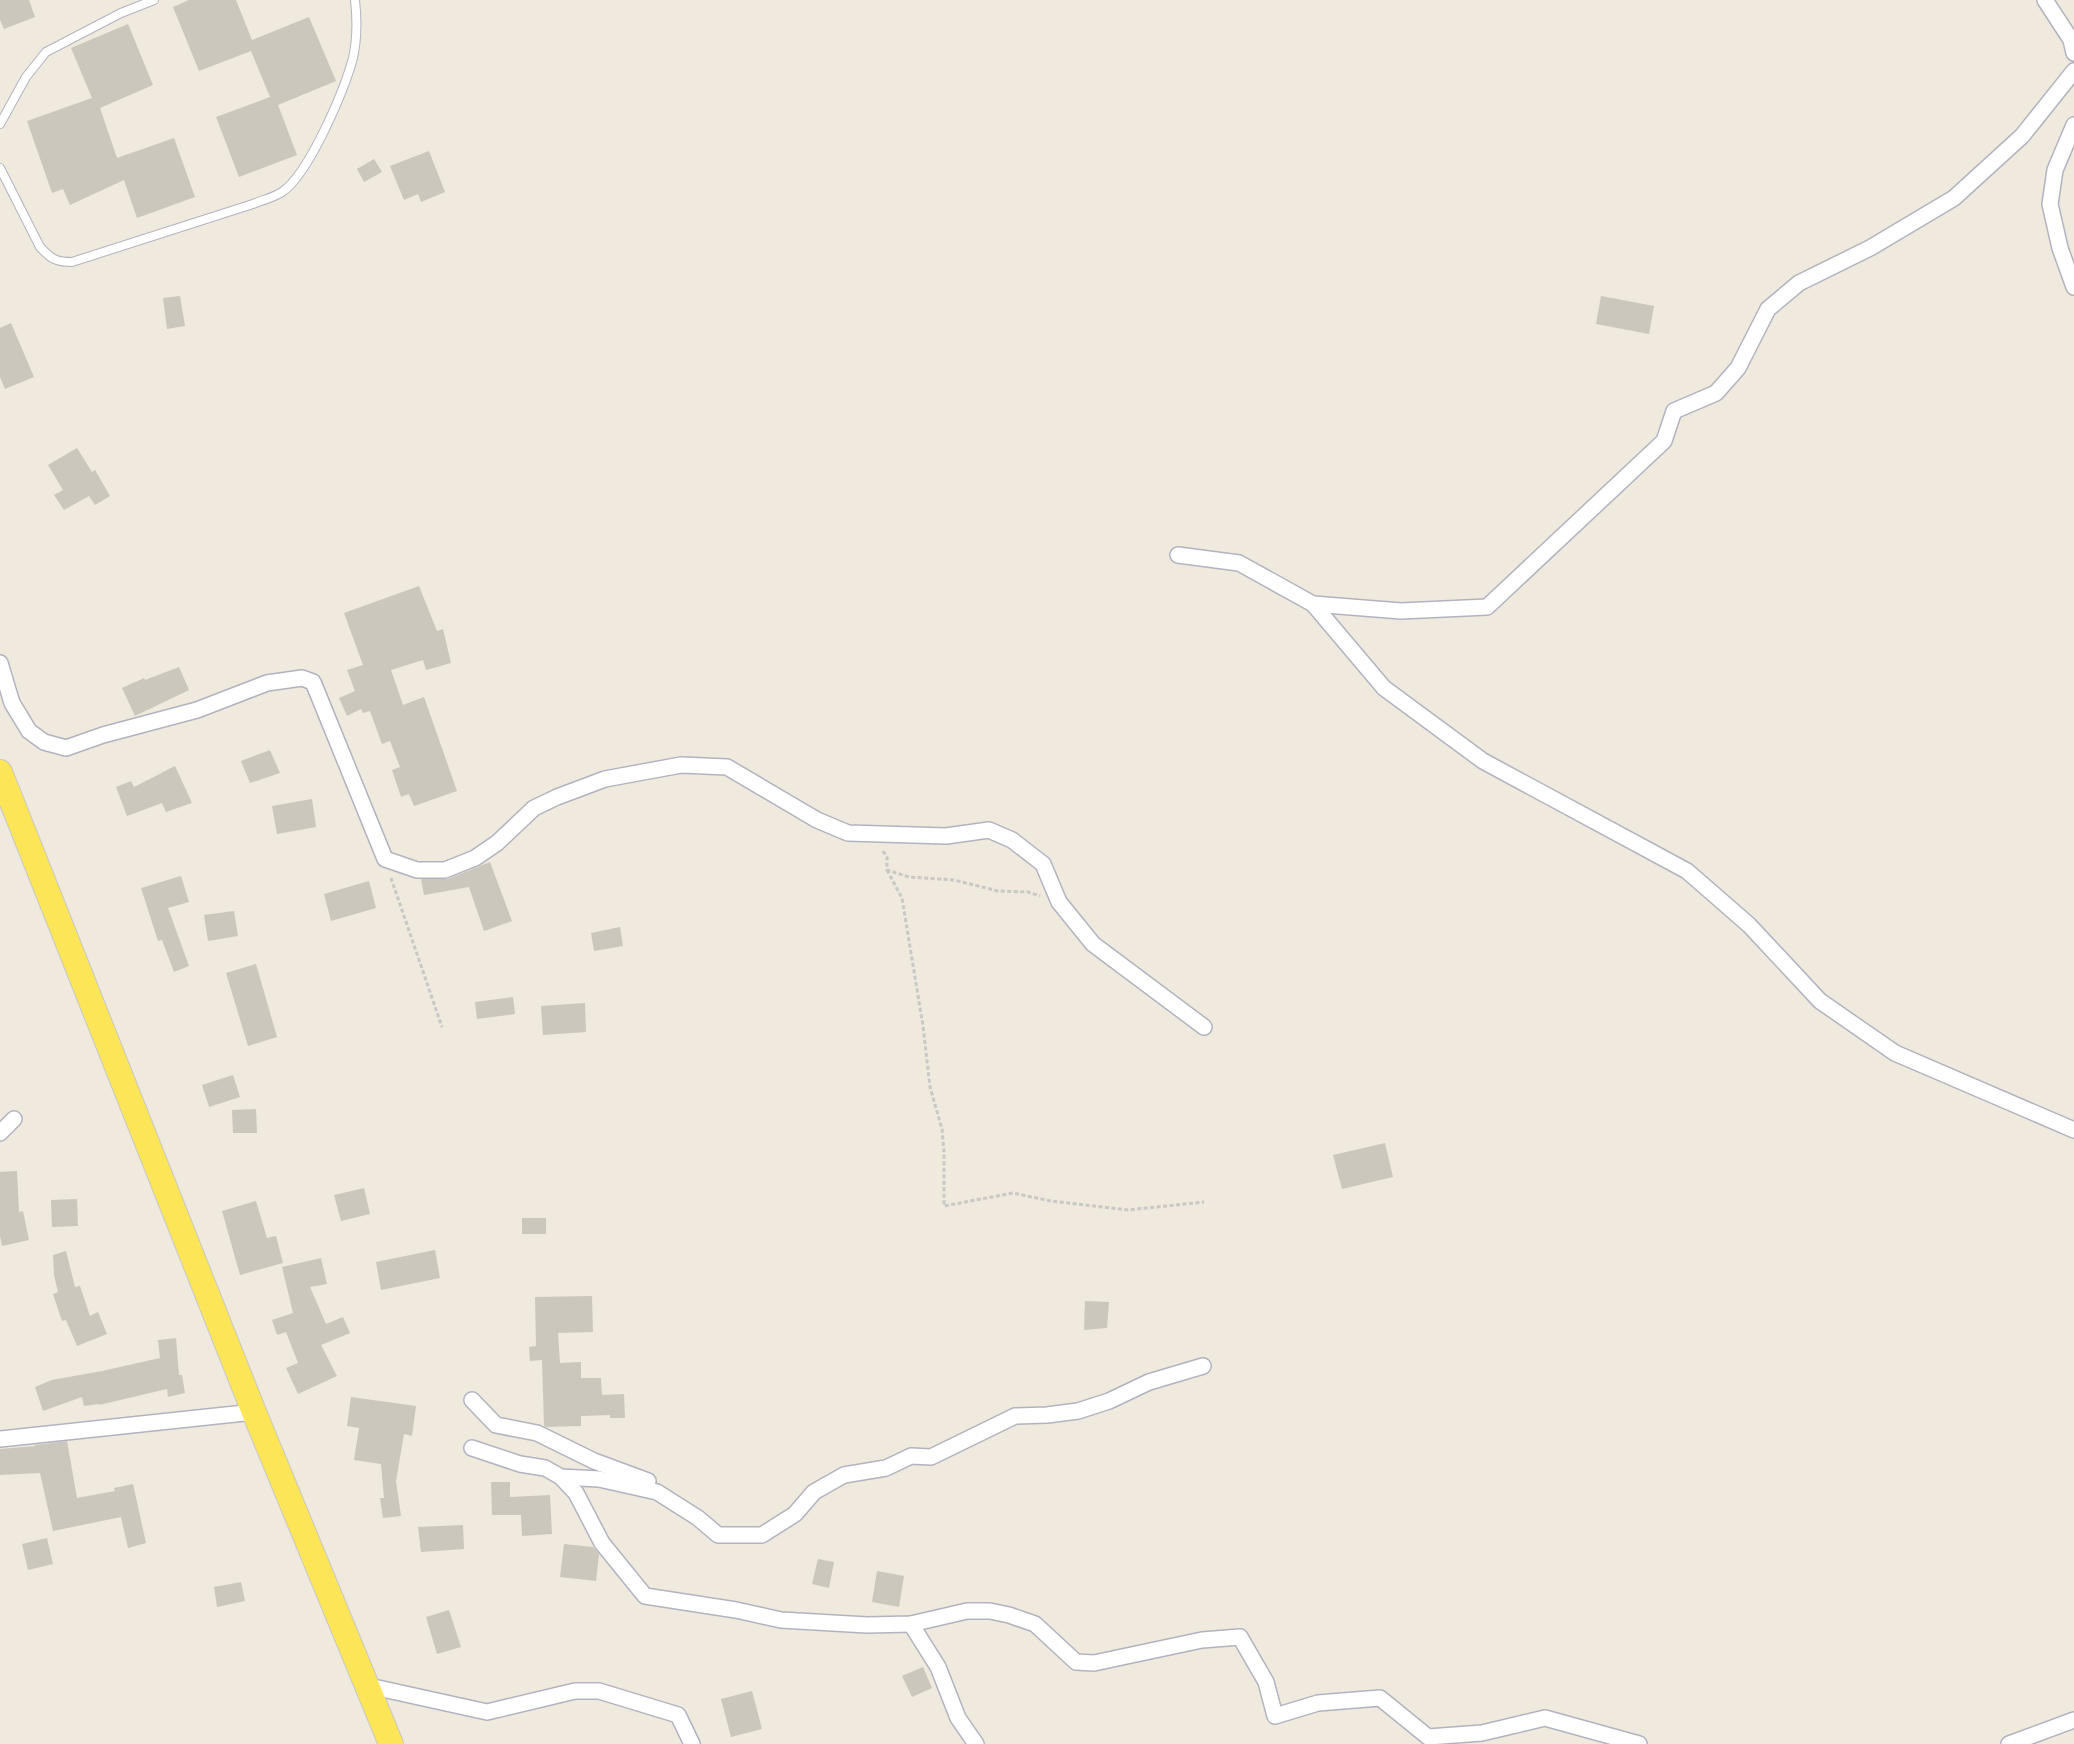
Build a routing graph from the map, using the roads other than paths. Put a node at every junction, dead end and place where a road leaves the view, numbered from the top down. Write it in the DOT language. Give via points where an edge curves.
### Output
graph roads {
  1 [pos="154,0"];
  2 [pos="355,0"];
  3 [pos="2045,0"];
  4 [pos="2074,53"];
  5 [pos="2074,71"];
  6 [pos="0,124"];
  7 [pos="2074,126"];
  8 [pos="0,168"];
  9 [pos="2074,287"];
  10 [pos="1178,554"];
  11 [pos="1313,604"];
  12 [pos="0,663"];
  13 [pos="0,772"];
  14 [pos="1204,1027"];
  15 [pos="14,1119"];
  16 [pos="2074,1130"];
  17 [pos="0,1133"];
  18 [pos="1203,1366"];
  19 [pos="472,1400"];
  20 [pos="254,1412"];
  21 [pos="0,1439"];
  22 [pos="472,1448"];
  23 [pos="561,1478"];
  24 [pos="676,1505"];
  25 [pos="911,1624"];
  26 [pos="369,1686"];
  27 [pos="2074,1720"];
  28 [pos="391,1744"];
  29 [pos="692,1744"];
  30 [pos="976,1744"];
  31 [pos="1639,1744"];
  32 [pos="2009,1744"];
  1 -- 6 [label="lane" via="46,52 26,77"];
  2 -- 8 [label="lane" via="353,56 344,83 303,170 282,192 72,262 58,262 40,247"];
  3 -- 4 [label="street" via="2071,40"];
  5 -- 11 [label="street" via="2022,136 1954,198 1870,248 1799,283 1768,309 1738,368 1716,393 1674,410 1664,441 1487,606 1401,611"];
  7 -- 9 [label="street" via="2055,170 2050,204 2060,248"];
  10 -- 11 [label="street" via="1239,563"];
  11 -- 16 [label="street" via="1384,688 1483,761 1687,871 1749,925 1820,1001 1895,1053"];
  12 -- 14 [label="street" via="12,702 30,731 44,742 66,748 197,710 267,683 302,678 313,682 385,858 417,870 445,870 476,858 534,808 557,797 605,779 681,765 727,767 817,820 848,832 946,836 989,830 1012,840 1043,864 1060,902 1093,944"];
  13 -- 20 [label="main road"];
  15 -- 17 [label="street"];
  18 -- 24 [label="street" via="1149,1382 1078,1411 1015,1416 931,1457 910,1456 886,1468 844,1475 814,1492 795,1514 762,1535 718,1535"];
  19 -- 24 [label="street" via="496,1426 537,1434 638,1479 662,1484"];
  20 -- 21 [label="street"];
  20 -- 26 [label="main road"];
  22 -- 23 [label="street" via="520,1464 545,1468"];
  23 -- 24 [label="street" via="598,1479 657,1492"];
  23 -- 25 [label="street" via="576,1493 602,1543 644,1596 781,1620"];
  25 -- 30 [label="street" via="938,1667 958,1718"];
  25 -- 31 [label="street" via="968,1611 1009,1615 1034,1624 1076,1662 1094,1663 1202,1640 1240,1637 1266,1682 1275,1716 1318,1703 1380,1698 1428,1736 1482,1732 1544,1718"];
  26 -- 28 [label="main road"];
  26 -- 29 [label="street" via="487,1712 575,1691 598,1691 678,1715"];
  27 -- 32 [label="street"];
}
